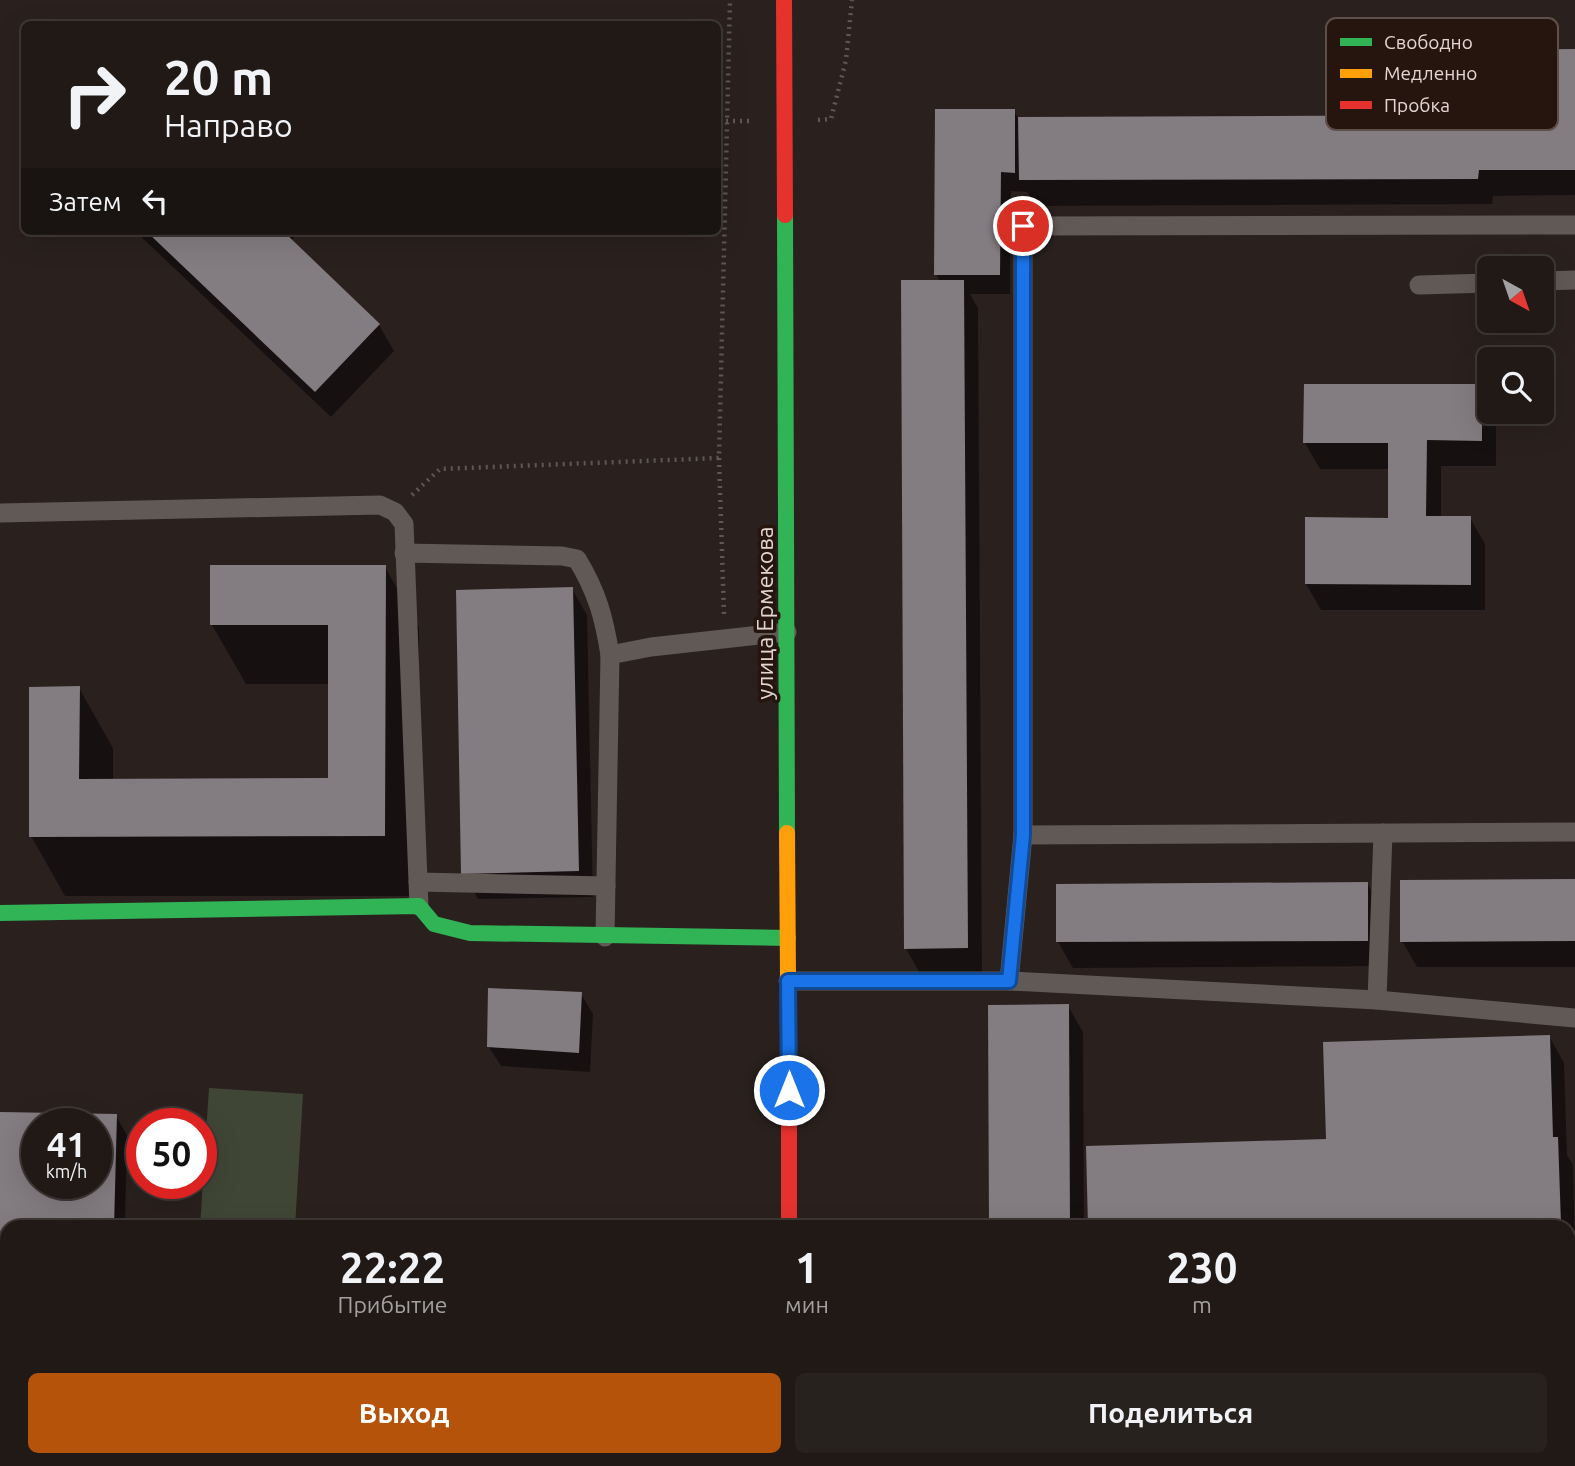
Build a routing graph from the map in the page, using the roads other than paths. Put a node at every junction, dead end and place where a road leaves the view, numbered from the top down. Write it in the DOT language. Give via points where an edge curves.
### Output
graph roads {
  1 [pos="785,0"];
  2 [pos="1575,225"];
  3 [pos="1575,280"];
  4 [pos="1554,281"];
  5 [pos="1477,283"];
  6 [pos="1419,285"];
  7 [pos="0,513"];
  8 [pos="404,553"];
  9 [pos="787,632"];
  10 [pos="610,655"];
  11 [pos="1575,832"];
  12 [pos="1383,833"];
  13 [pos="1023,835"];
  14 [pos="418,883"];
  15 [pos="606,886"];
  16 [pos="419,906"];
  17 [pos="0,913"];
  18 [pos="605,937"];
  19 [pos="788,938"];
  20 [pos="788,981"];
  21 [pos="1009,981"];
  22 [pos="1377,1000"];
  23 [pos="1575,1018"];
  24 [pos="789,1220"];
  1 -- 9 [label="main road, улица Ермекова"];
  2 -- 13 [label="lane" via="1023,226"];
  3 -- 4 [label="lane"];
  5 -- 6 [label="lane"];
  7 -- 8 [label="lane" via="380,505 395,512 404,524"];
  8 -- 10 [label="lane" via="577,559 604,617"];
  8 -- 14 [label="lane"];
  9 -- 10 [label="lane"];
  9 -- 19 [label="main road, улица Ермекова"];
  10 -- 15 [label="lane"];
  11 -- 12 [label="lane"];
  12 -- 13 [label="lane"];
  12 -- 22 [label="lane"];
  13 -- 21 [label="lane"];
  14 -- 15 [label="lane"];
  14 -- 16 [label="lane"];
  15 -- 18 [label="lane"];
  16 -- 17 [label="main road"];
  16 -- 18 [label="main road" via="434,924 470,933"];
  18 -- 19 [label="main road"];
  19 -- 20 [label="main road, улица Ермекова"];
  20 -- 21 [label="lane"];
  20 -- 24 [label="main road, улица Ермекова"];
  21 -- 22 [label="lane"];
  22 -- 23 [label="lane"];
}
